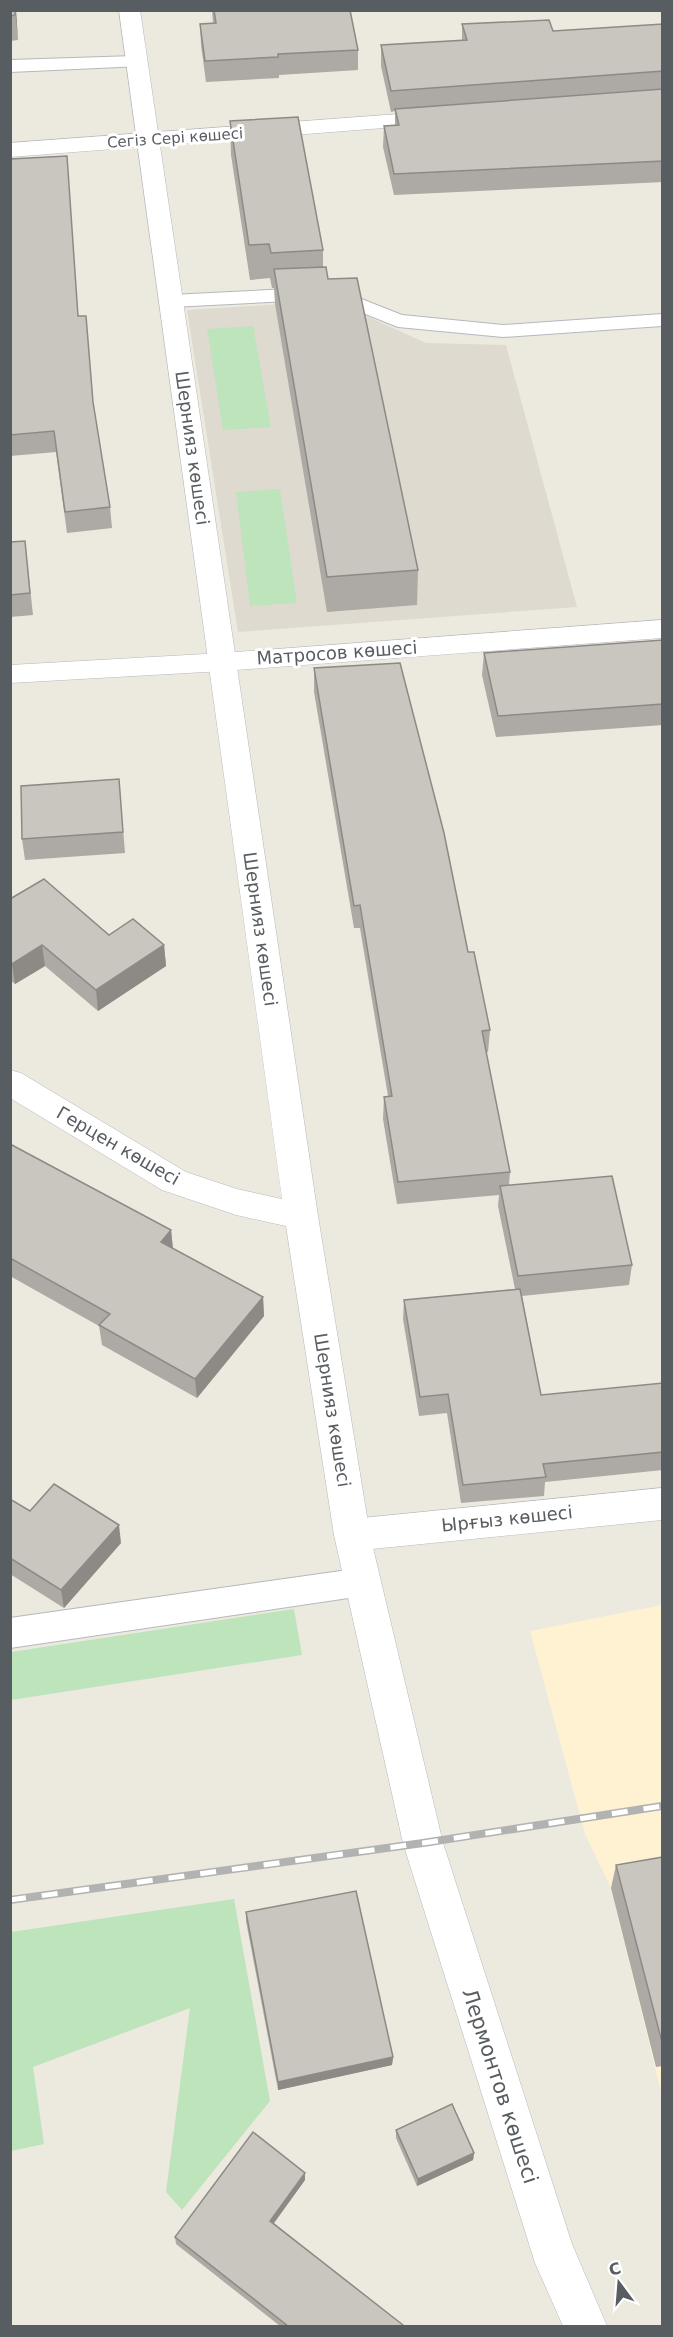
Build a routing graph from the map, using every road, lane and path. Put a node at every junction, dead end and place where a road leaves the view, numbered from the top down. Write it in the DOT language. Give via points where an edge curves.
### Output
graph roads {
  1 [pos="129,10"];
  2 [pos="135,62"];
  3 [pos="10,66"];
  4 [pos="462,116"];
  5 [pos="148,141"];
  6 [pos="10,150"];
  7 [pos="171,301"];
  8 [pos="663,321"];
  9 [pos="663,629"];
  10 [pos="223,662"];
  11 [pos="10,674"];
  12 [pos="10,1082"];
  13 [pos="301,1216"];
  14 [pos="663,1504"];
  15 [pos="352,1535"];
  16 [pos="362,1582"];
  17 [pos="10,1634"];
  18 [pos="423,1843"];
  19 [pos="585,2326"];
  1 -- 2 [label="street, Шернияз көшесі"];
  2 -- 3 [label="lane"];
  2 -- 5 [label="street, Шернияз көшесі"];
  4 -- 5 [label="street, Сегіз Сері көшесі"];
  5 -- 6 [label="street, Сегіз Сері көшесі"];
  5 -- 7 [label="street, Шернияз көшесі"];
  7 -- 8 [label="lane" via="331,293 398,321 503,331"];
  7 -- 10 [label="street, Шернияз көшесі"];
  9 -- 10 [label="street, Матросов көшесі"];
  10 -- 11 [label="street, Матросов көшесі"];
  10 -- 13 [label="street, Шернияз көшесі"];
  12 -- 13 [label="street, Герцен көшесі" via="174,1181 236,1202"];
  13 -- 15 [label="street, Шернияз көшесі"];
  14 -- 15 [label="street, Ырғыз көшесі"];
  15 -- 16 [label="street, Шернияз көшесі"];
  16 -- 17 [label="lane"];
  16 -- 18 [label="street, Шернияз көшесі"];
  18 -- 19 [label="street, Лермонтов көшесі" via="551,2247"];
}
